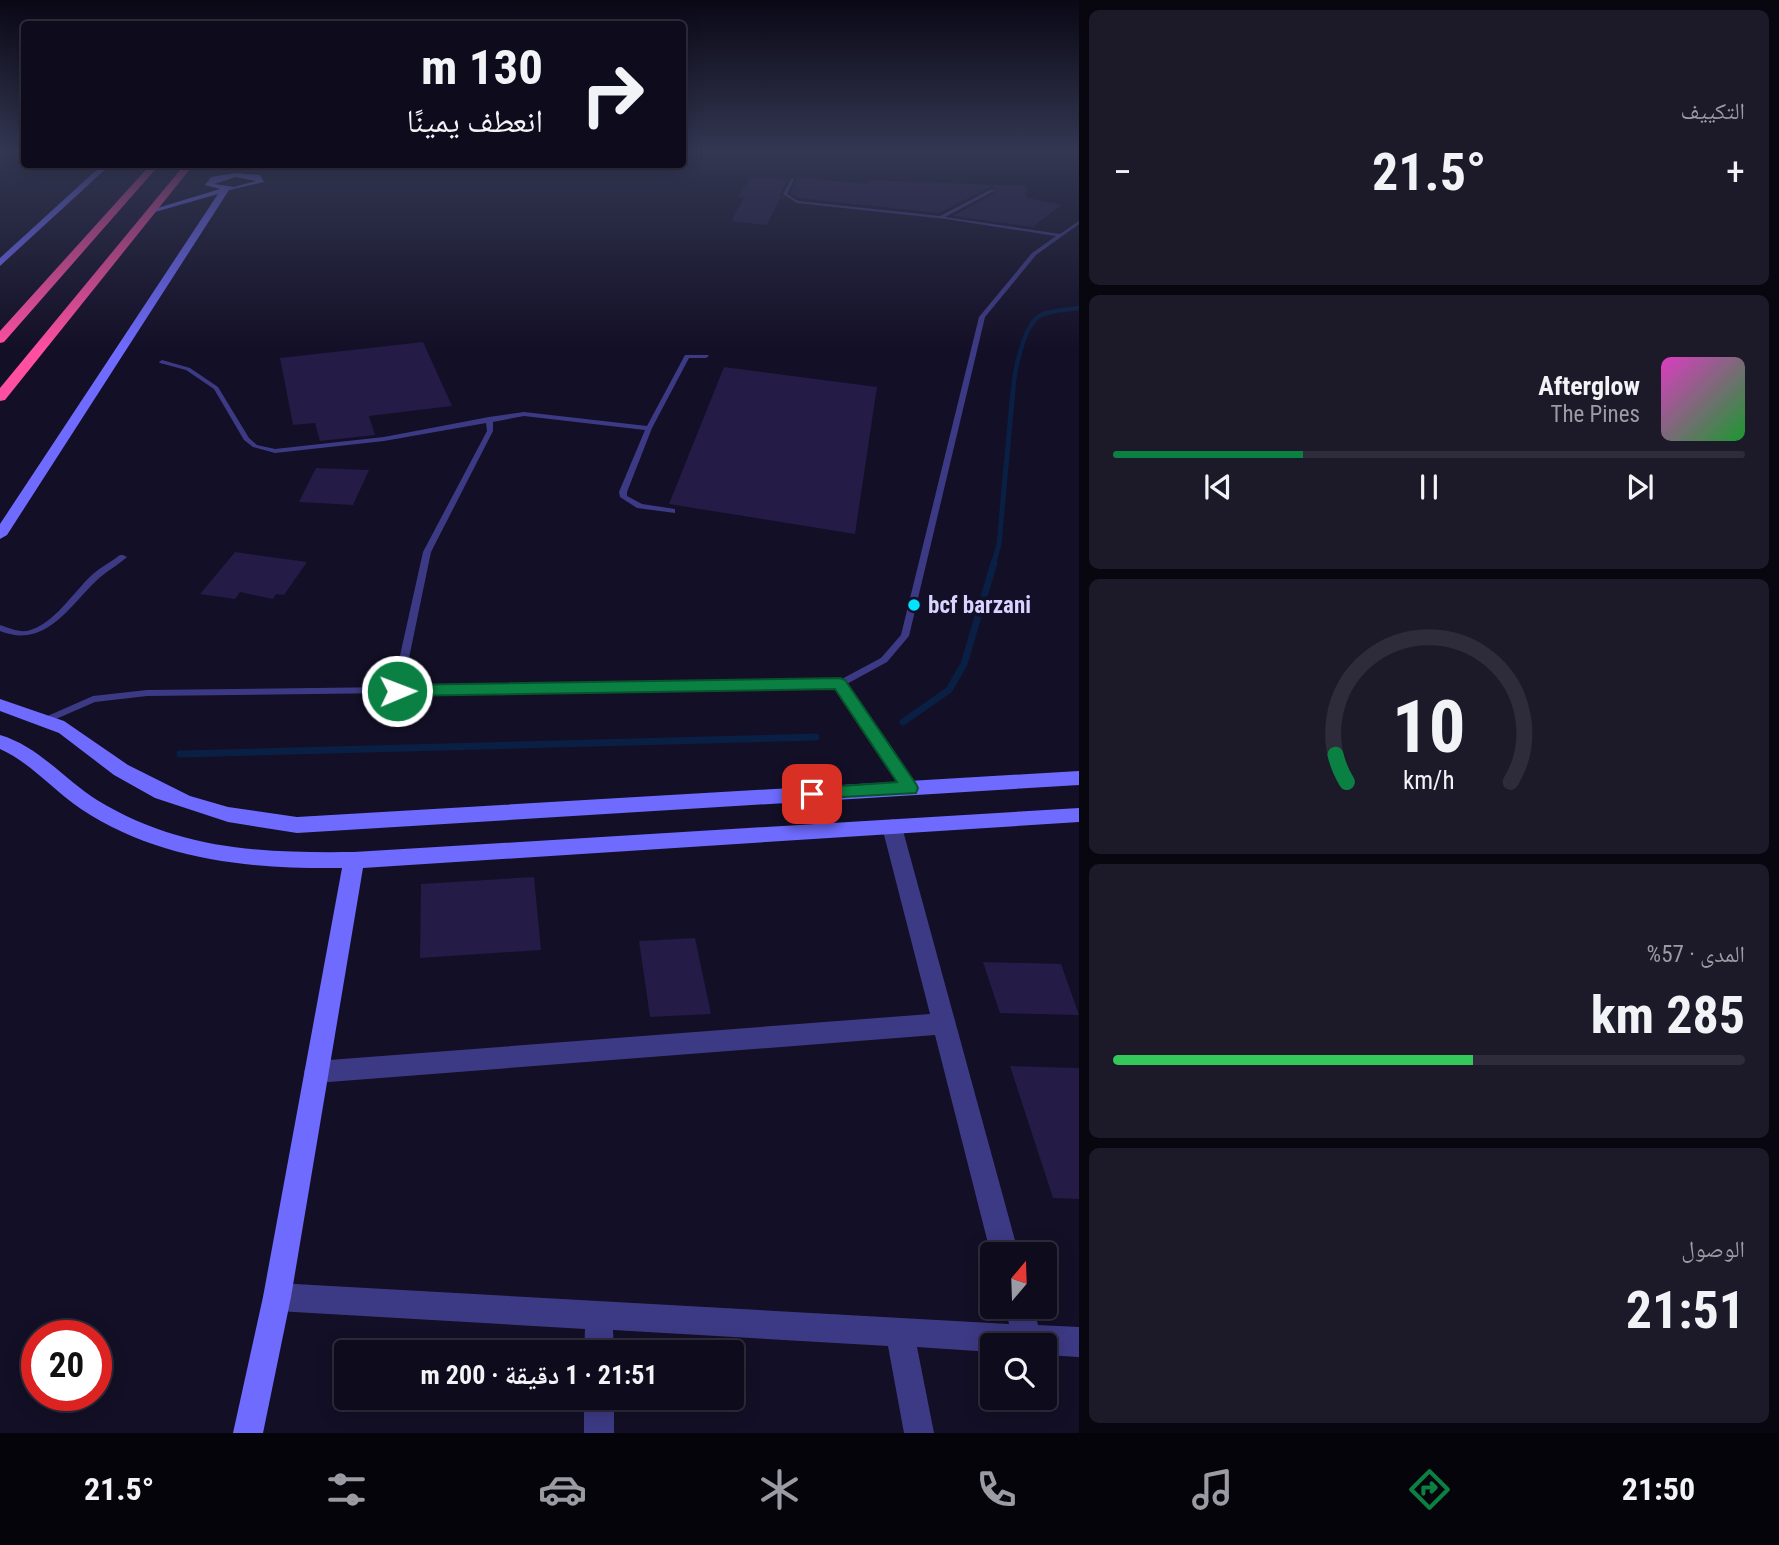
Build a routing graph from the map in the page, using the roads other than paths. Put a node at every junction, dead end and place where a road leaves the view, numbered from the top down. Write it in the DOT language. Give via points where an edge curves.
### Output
graph roads {
  1 [pos="51,216"];
  2 [pos="110,216"];
  3 [pos="151,216"];
  4 [pos="208,216"];
  5 [pos="930,216"];
  6 [pos="941,217"];
  7 [pos="1079,222"];
  8 [pos="1060,235"];
  9 [pos="0,263"];
  10 [pos="0,340"];
  11 [pos="706,356"];
  12 [pos="162,362"];
  13 [pos="0,397"];
  14 [pos="489,419"];
  15 [pos="649,428"];
  16 [pos="672,511"];
  17 [pos="0,535"];
  18 [pos="123,558"];
  19 [pos="0,628"];
  20 [pos="840,684"];
  21 [pos="397,691"];
  22 [pos="0,705"];
  23 [pos="46,720"];
  24 [pos="0,740"];
  25 [pos="1079,778"];
  26 [pos="910,788"];
  27 [pos="1079,815"];
  28 [pos="892,827"];
  29 [pos="354,860"];
  30 [pos="943,1024"];
  31 [pos="316,1072"];
  32 [pos="1002,1242"];
  33 [pos="277,1297"];
  34 [pos="599,1315"];
  35 [pos="900,1332"];
  36 [pos="980,1336"];
  37 [pos="599,1340"];
  38 [pos="1057,1341"];
  39 [pos="1079,1342"];
  40 [pos="599,1410"];
  41 [pos="248,1433"];
  42 [pos="599,1433"];
  43 [pos="919,1433"];
  1 -- 9 [label="street"];
  2 -- 10 [label="highway"];
  3 -- 13 [label="highway"];
  4 -- 17 [label="street"];
  5 -- 6 [label="lane"];
  6 -- 8 [label="lane"];
  7 -- 8 [label="lane"];
  8 -- 20 [label="lane" via="1034,254 982,317 905,636 884,660"];
  11 -- 15 [label="lane" via="687,356"];
  12 -- 14 [label="lane" via="188,369 216,388 246,439 264,450 302,450"];
  14 -- 15 [label="lane" via="545,414"];
  14 -- 21 [label="lane" via="490,430 426,552"];
  15 -- 16 [label="lane" via="624,497 640,506"];
  18 -- 19 [label="lane" via="45,626 17,635"];
  20 -- 21 [label="lane"];
  20 -- 26 [label="lane"];
  21 -- 23 [label="lane" via="147,693 93,699"];
  22 -- 23 [label="street"];
  23 -- 26 [label="street" via="122,771 185,802 238,818 297,825"];
  24 -- 29 [label="street" via="131,831 163,842 235,858"];
  25 -- 26 [label="street"];
  27 -- 28 [label="street"];
  28 -- 29 [label="street"];
  28 -- 30 [label="street"];
  29 -- 31 [label="street"];
  30 -- 31 [label="street"];
  30 -- 32 [label="street"];
  31 -- 33 [label="street"];
  33 -- 34 [label="street"];
  33 -- 41 [label="street"];
  34 -- 35 [label="street"];
  34 -- 37 [label="street"];
  35 -- 36 [label="street"];
  35 -- 43 [label="street"];
  38 -- 39 [label="street"];
  40 -- 42 [label="street"];
}
